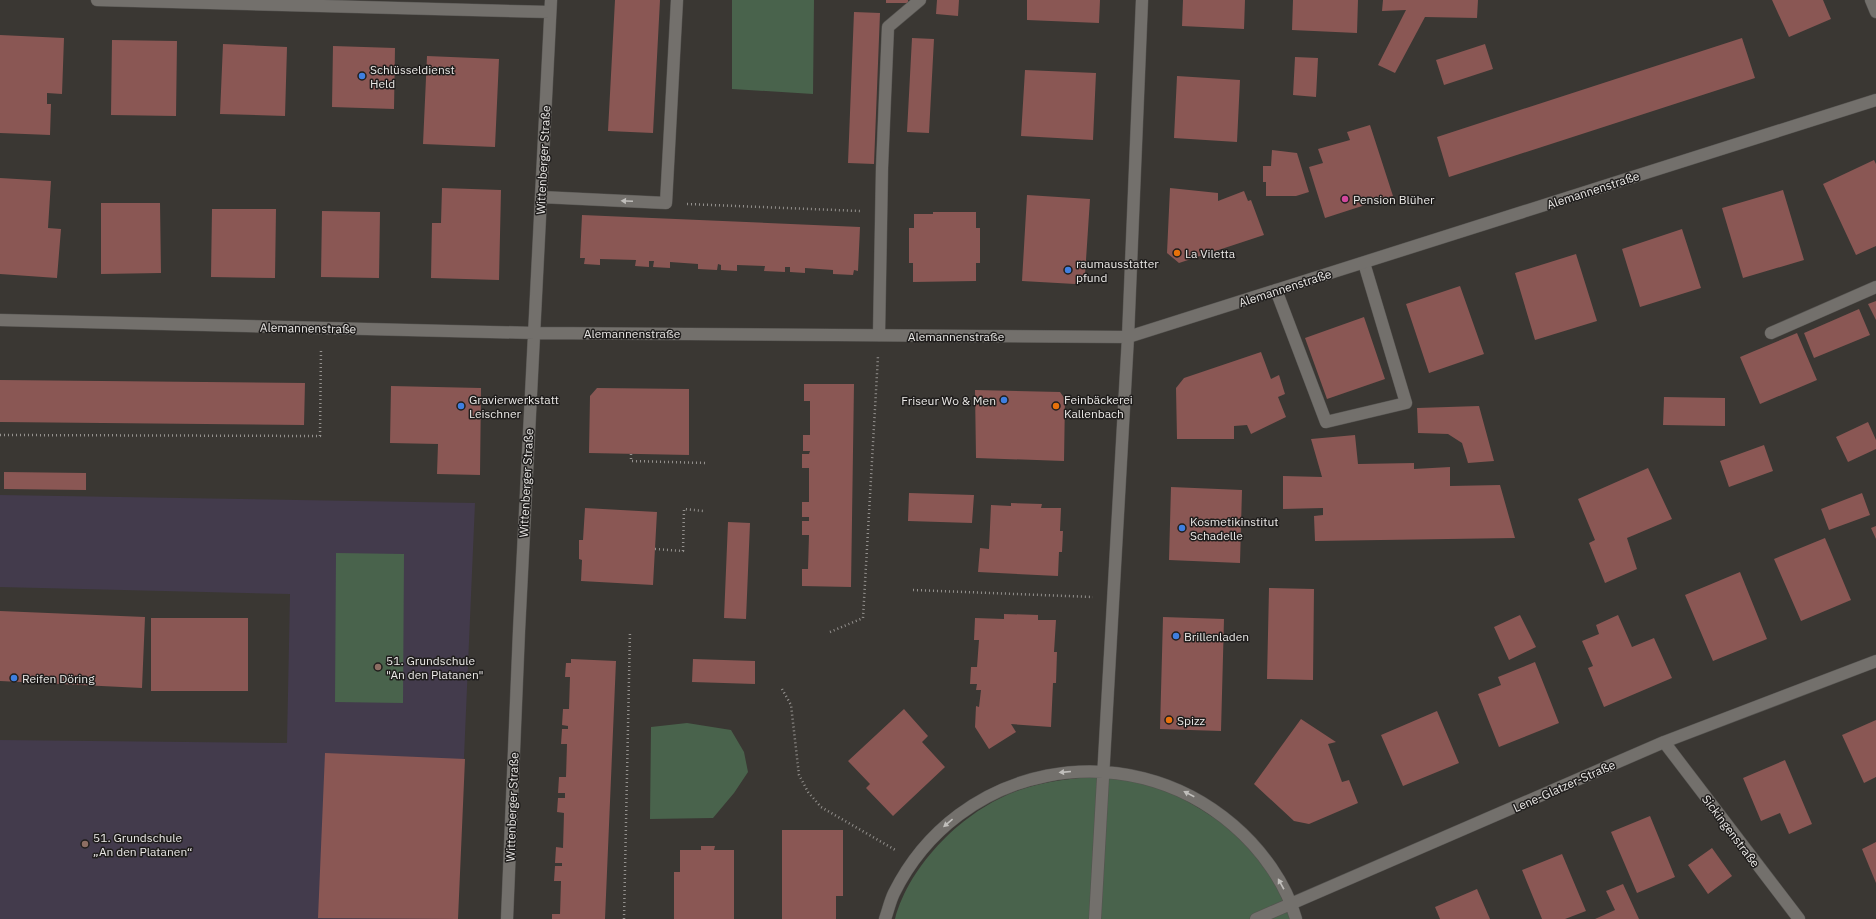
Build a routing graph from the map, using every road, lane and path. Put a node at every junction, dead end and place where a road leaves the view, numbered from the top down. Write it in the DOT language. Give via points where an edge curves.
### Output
graph roads {
  1 [pos="97,0"];
  2 [pos="677,0"];
  3 [pos="920,0"];
  4 [pos="1142,0"];
  5 [pos="1871,0"];
  6 [pos="550,6"];
  7 [pos="1876,12"];
  8 [pos="1876,100"];
  9 [pos="541,197"];
  10 [pos="666,203"];
  11 [pos="881,211"];
  12 [pos="1364,263"];
  13 [pos="1876,287"];
  14 [pos="1276,290"];
  15 [pos="0,320"];
  16 [pos="321,328"];
  17 [pos="1771,332"];
  18 [pos="534,333"];
  19 [pos="879,336"];
  20 [pos="1128,337"];
  21 [pos="0,435"];
  22 [pos="631,454"];
  23 [pos="706,463"];
  24 [pos="704,511"];
  25 [pos="655,549"];
  26 [pos="913,590"];
  27 [pos="1113,597"];
  28 [pos="630,631"];
  29 [pos="830,632"];
  30 [pos="1876,661"];
  31 [pos="782,689"];
  32 [pos="1664,742"];
  33 [pos="1104,771"];
  34 [pos="913,861"];
  35 [pos="1292,904"];
  36 [pos="508,919"];
  37 [pos="624,919"];
  38 [pos="885,919"];
  39 [pos="1095,919"];
  40 [pos="1256,919"];
  41 [pos="1296,919"];
  42 [pos="1799,919"];
  1 -- 6 [label="street"];
  2 -- 10 [label="street"];
  3 -- 11 [label="street" via="888,27"];
  4 -- 20 [label="street"];
  5 -- 7 [label="street"];
  6 -- 9 [label="street, Wittenberger Straße"];
  8 -- 12 [label="street, Alemannenstraße"];
  10 -- 9 [label="street, one-way"];
  9 -- 18 [label="street, Wittenberger Straße"];
  10 -- 11 [label="path"];
  11 -- 19 [label="street"];
  12 -- 14 [label="street, Alemannenstraße"];
  12 -- 14 [label="street" via="1406,403 1326,422"];
  13 -- 17 [label="street"];
  14 -- 20 [label="street, Alemannenstraße"];
  15 -- 16 [label="street, Alemannenstraße"];
  16 -- 18 [label="street, Alemannenstraße"];
  16 -- 21 [label="path" via="320,436"];
  18 -- 19 [label="street, Alemannenstraße"];
  18 -- 36 [label="street, Wittenberger Straße"];
  19 -- 20 [label="street, Alemannenstraße"];
  19 -- 29 [label="path" via="863,618"];
  20 -- 27 [label="street"];
  22 -- 23 [label="path" via="631,461"];
  24 -- 25 [label="path" via="684,509 683,551"];
  26 -- 27 [label="path"];
  27 -- 33 [label="street"];
  28 -- 37 [label="path"];
  30 -- 32 [label="street, Lene-Glatzer-Straße"];
  31 -- 34 [label="path" via="791,705 799,775 808,792 821,806"];
  32 -- 35 [label="street, Lene-Glatzer-Straße"];
  32 -- 42 [label="street, Sickingenstraße"];
  33 -- 34 [label="street, one-way" via="1054,773 1012,785 992,794 973,804 946,825"];
  35 -- 33 [label="street, one-way" via="1273,871 1248,838 1216,811 1177,789 1136,776"];
  33 -- 39 [label="street"];
  34 -- 38 [label="street" via="894,894"];
  35 -- 40 [label="street, Lene-Glatzer-Straße"];
  35 -- 41 [label="street"];
}
